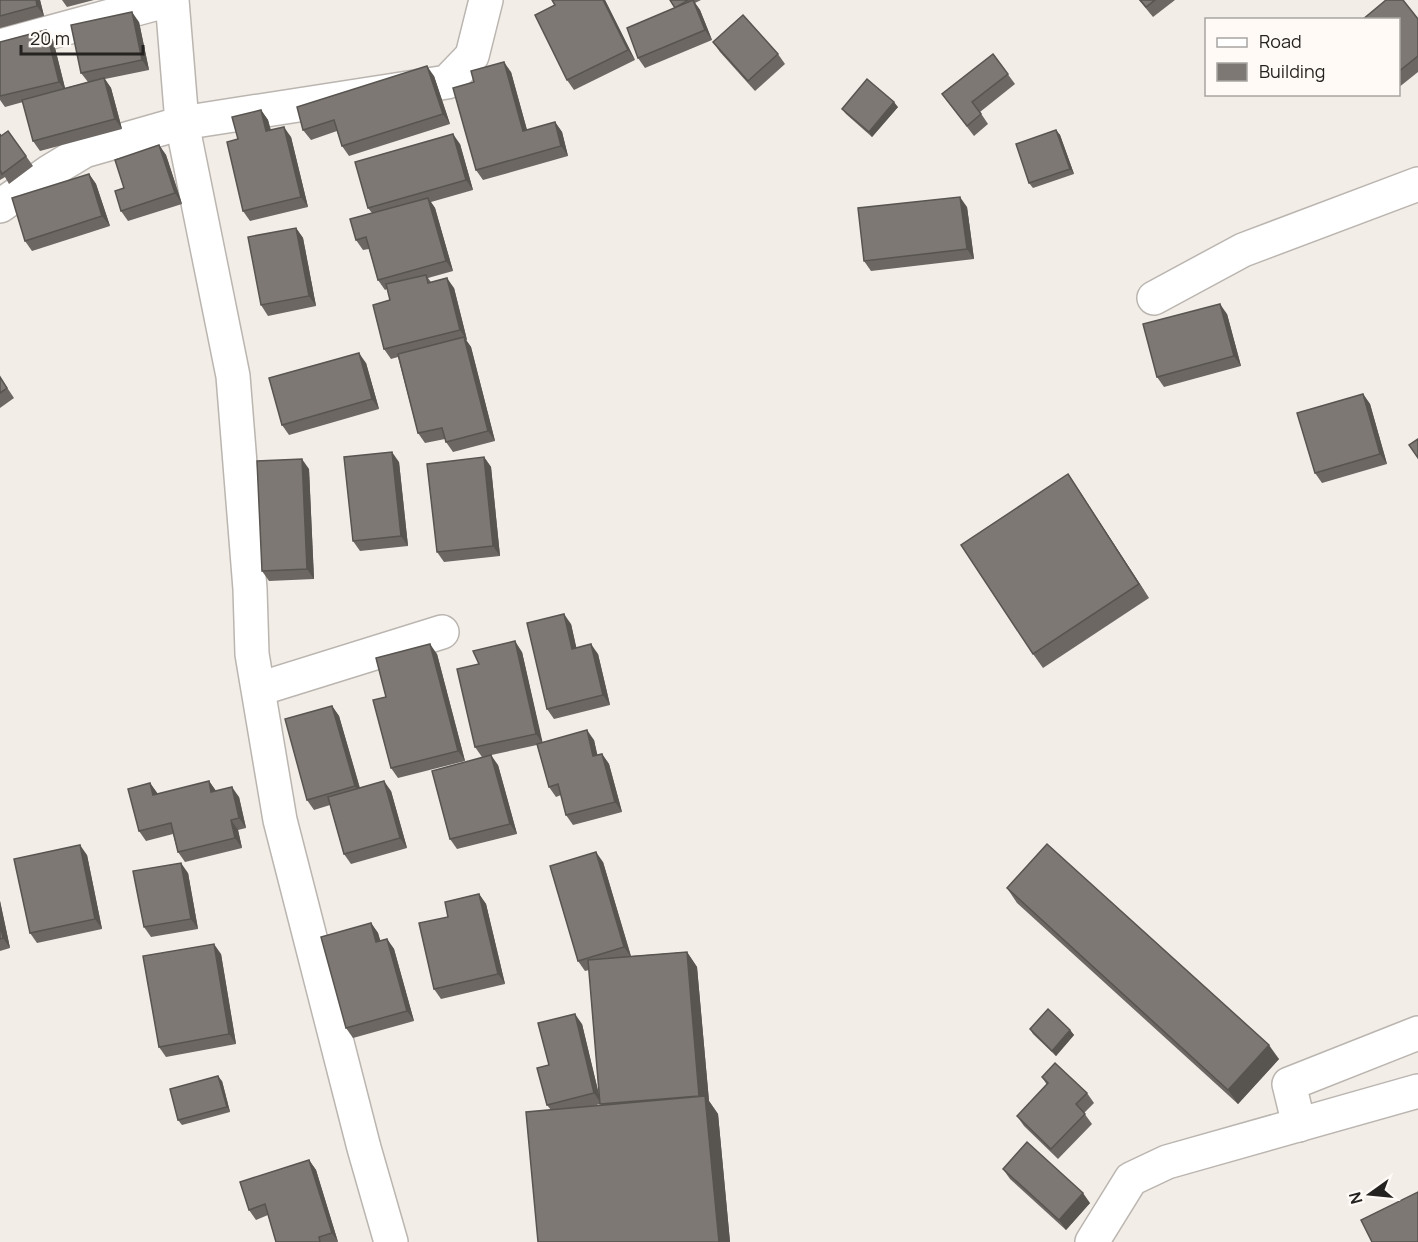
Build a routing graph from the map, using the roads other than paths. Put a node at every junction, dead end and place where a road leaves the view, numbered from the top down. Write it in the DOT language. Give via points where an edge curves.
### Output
graph roads {
  1 [pos="170,0"];
  2 [pos="486,0"];
  3 [pos="0,46"];
  4 [pos="182,123"];
  5 [pos="1418,184"];
  6 [pos="0,206"];
  7 [pos="1154,298"];
  8 [pos="442,632"];
  9 [pos="259,689"];
  10 [pos="1418,1033"];
  11 [pos="1418,1091"];
  12 [pos="1299,1125"];
  13 [pos="391,1242"];
  14 [pos="1092,1242"];
  1 -- 3 [label="street"];
  1 -- 4 [label="street"];
  2 -- 4 [label="street" via="472,56 447,82"];
  4 -- 6 [label="street" via="84,151"];
  4 -- 9 [label="street" via="233,376 252,654"];
  5 -- 7 [label="street" via="1243,250"];
  8 -- 9 [label="street"];
  9 -- 13 [label="street" via="280,820"];
  10 -- 12 [label="street" via="1289,1084"];
  11 -- 12 [label="street"];
  12 -- 14 [label="street" via="1167,1162 1131,1179"];
}
